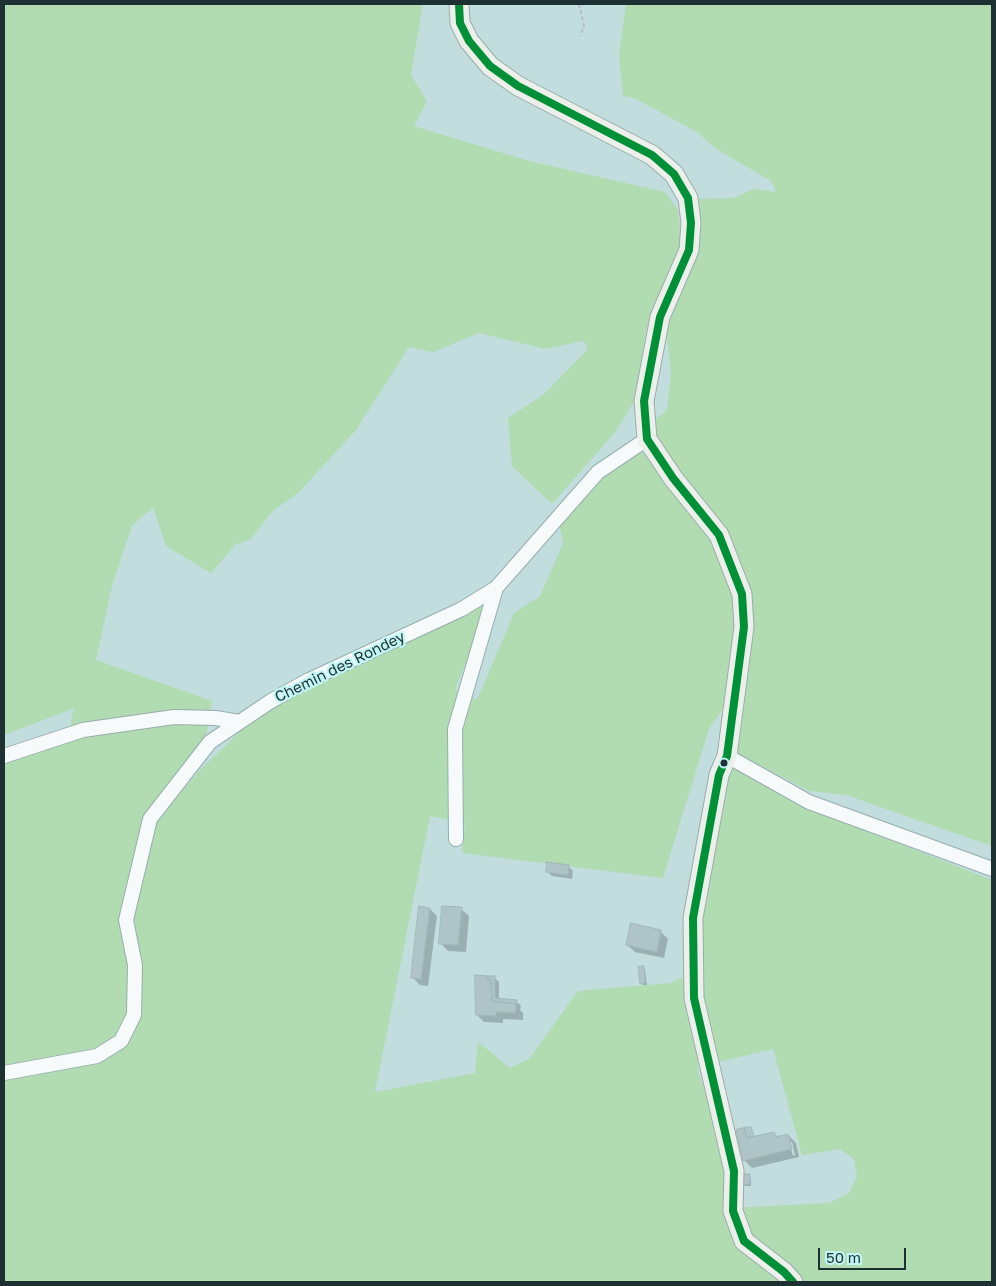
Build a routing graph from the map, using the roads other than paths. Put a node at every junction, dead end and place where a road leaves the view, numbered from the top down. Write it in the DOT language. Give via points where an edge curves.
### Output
graph roads {
  1 [pos="459,4"];
  2 [pos="647,439"];
  3 [pos="496,588"];
  4 [pos="239,722"];
  5 [pos="4,756"];
  6 [pos="727,756"];
  7 [pos="456,839"];
  8 [pos="992,869"];
  9 [pos="4,1073"];
  10 [pos="793,1282"];
  1 -- 2 [label="street" via="460,23 490,66 518,86 652,155 674,174 688,198 691,223 689,250 660,316 644,401"];
  2 -- 3 [label="street, Chemin des Rondey" via="598,472"];
  2 -- 6 [label="street" via="673,478 719,535 742,594 744,627"];
  3 -- 4 [label="street, Chemin des Rondey" via="462,609 309,680"];
  3 -- 7 [label="street" via="455,729"];
  4 -- 5 [label="street" via="174,717 84,730"];
  4 -- 9 [label="street, Chemin des Rondey" via="210,742 150,819 126,920 135,965 134,1015 120,1041 97,1056"];
  6 -- 8 [label="street" via="809,802"];
  6 -- 10 [label="street" via="719,775 693,918 694,998 734,1171 732,1211 744,1240"];
}
